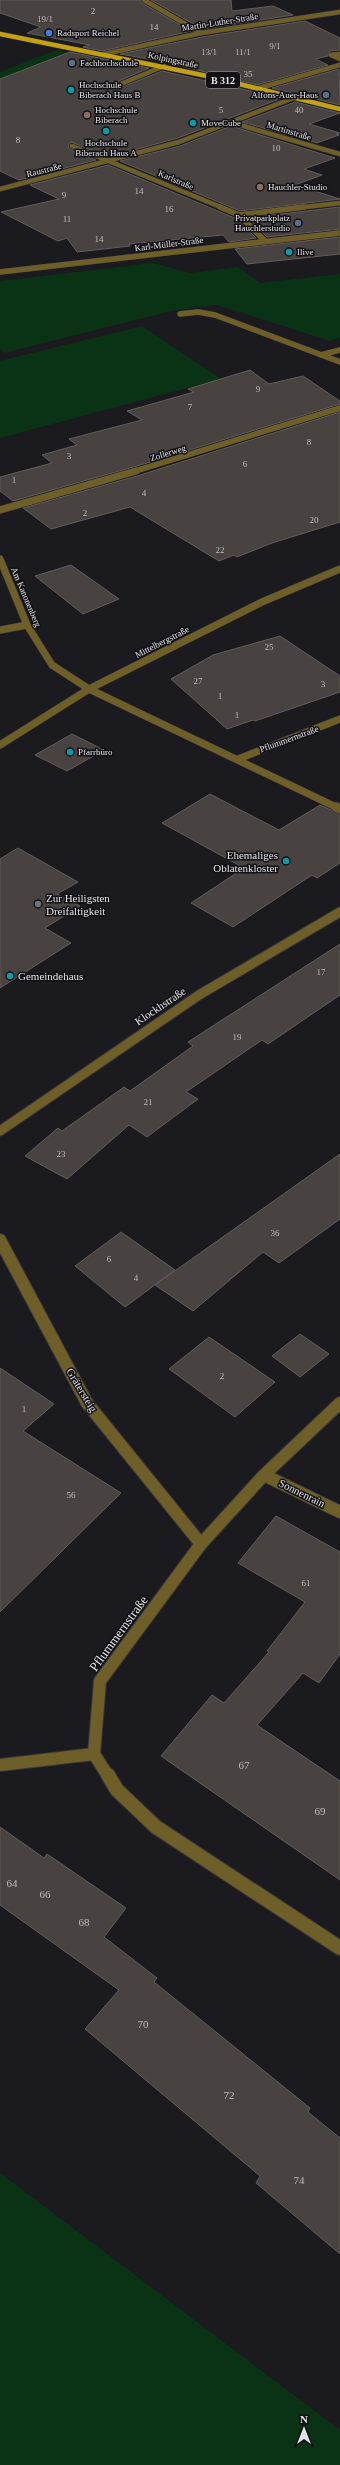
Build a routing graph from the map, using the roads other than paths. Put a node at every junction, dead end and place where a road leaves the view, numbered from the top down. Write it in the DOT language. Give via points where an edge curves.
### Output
graph roads {
  1 [pos="144,0"];
  2 [pos="340,12"];
  3 [pos="201,33"];
  4 [pos="0,34"];
  5 [pos="104,54"];
  6 [pos="340,54"];
  7 [pos="340,59"];
  8 [pos="340,65"];
  9 [pos="164,66"];
  10 [pos="116,86"];
  11 [pos="259,88"];
  12 [pos="296,97"];
  13 [pos="340,110"];
  14 [pos="233,123"];
  15 [pos="72,146"];
  16 [pos="340,154"];
  17 [pos="112,162"];
  18 [pos="0,189"];
  19 [pos="340,203"];
  20 [pos="239,215"];
  21 [pos="340,233"];
  22 [pos="265,241"];
  23 [pos="0,272"];
  24 [pos="180,314"];
  25 [pos="340,350"];
  26 [pos="321,355"];
  27 [pos="340,362"];
  28 [pos="340,408"];
  29 [pos="0,510"];
  30 [pos="0,559"];
  31 [pos="340,568"];
  32 [pos="27,625"];
  33 [pos="0,630"];
  34 [pos="89,689"];
  35 [pos="340,719"];
  36 [pos="0,745"];
  37 [pos="238,759"];
  38 [pos="340,809"];
  39 [pos="340,912"];
  40 [pos="0,1130"];
  41 [pos="0,1240"];
  42 [pos="340,1403"];
  43 [pos="264,1475"];
  44 [pos="340,1512"];
  45 [pos="201,1544"];
  46 [pos="94,1754"];
  47 [pos="0,1765"];
  48 [pos="340,1948"];
  1 -- 3 [label="street"];
  2 -- 3 [label="street, Martin-Luther-Straße"];
  3 -- 5 [label="street, Martin-Luther-Straße"];
  4 -- 5 [label="main road, Kolpingstraße / B 312"];
  5 -- 9 [label="main road, Kolpingstraße / B 312"];
  6 -- 7 [label="street" via="332,55"];
  8 -- 11 [label="street"];
  9 -- 10 [label="street"];
  9 -- 11 [label="main road, Kolpingstraße / B 312"];
  11 -- 12 [label="main road, Kolpingstraße / B 312"];
  12 -- 13 [label="main road, Kolpingstraße / B 312"];
  12 -- 14 [label="street, Raustraße"];
  14 -- 16 [label="street, Martinstraße"];
  14 -- 17 [label="street, Raustraße"];
  15 -- 17 [label="street, Karlstraße"];
  17 -- 18 [label="street, Raustraße"];
  17 -- 20 [label="street, Karlstraße"];
  19 -- 20 [label="street"];
  20 -- 22 [label="street, Karlstraße"];
  21 -- 22 [label="street, Karl-Müller-Straße"];
  22 -- 23 [label="street, Karl-Müller-Straße"];
  24 -- 26 [label="street" via="198,312 215,316"];
  25 -- 26 [label="street"];
  26 -- 27 [label="street"];
  28 -- 29 [label="street, Zollerweg" via="252,437"];
  30 -- 32 [label="street, Am Kanonenberg"];
  31 -- 34 [label="street, Mittelbergstraße" via="262,602"];
  32 -- 33 [label="street"];
  32 -- 34 [label="street, Am Kanonenberg" via="52,665"];
  34 -- 36 [label="street, Mittelbergstraße"];
  34 -- 37 [label="street"];
  35 -- 37 [label="street, Pflummernstraße"];
  37 -- 38 [label="street"];
  39 -- 40 [label="street, Klockhstraße" via="199,995"];
  41 -- 45 [label="street, Grätersteig" via="87,1403"];
  42 -- 43 [label="street, Pflummernstraße"];
  43 -- 44 [label="street, Sonnenrain"];
  43 -- 45 [label="street, Pflummernstraße"];
  45 -- 46 [label="street, Pflummernstraße" via="100,1681"];
  46 -- 47 [label="street"];
  46 -- 48 [label="street" via="116,1790 156,1827"];
}
